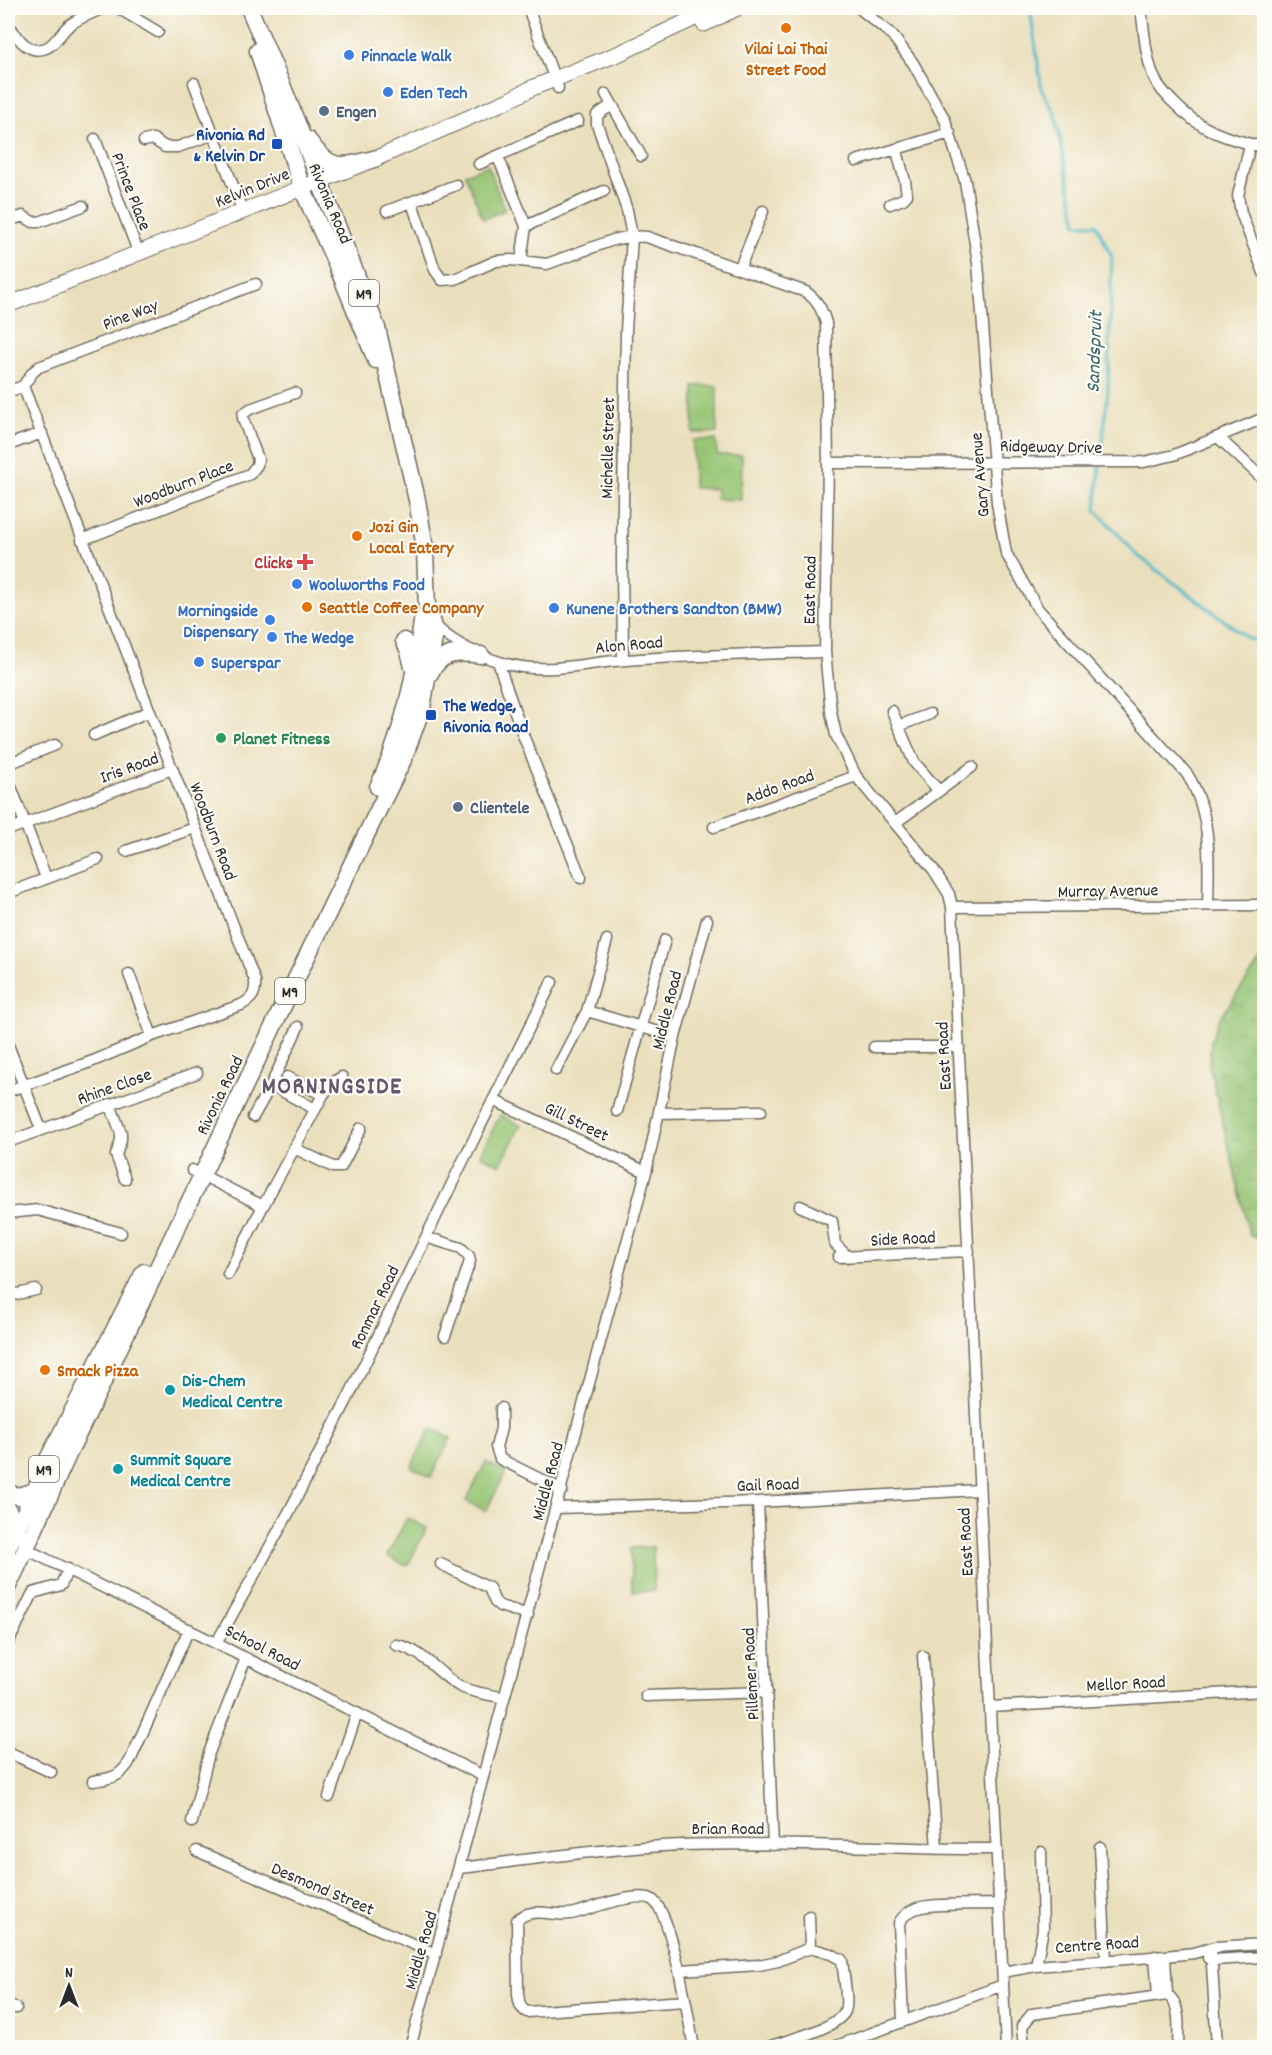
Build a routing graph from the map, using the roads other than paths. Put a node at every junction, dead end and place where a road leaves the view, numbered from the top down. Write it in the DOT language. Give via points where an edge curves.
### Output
graph roads {
  1 [pos="105,8"];
  2 [pos="118,8"];
  3 [pos="244,8"];
  4 [pos="249,8"];
  5 [pos="528,8"];
  6 [pos="716,8"];
  7 [pos="737,8"];
  8 [pos="859,8"];
  9 [pos="1141,8"];
  10 [pos="8,24"];
  11 [pos="158,32"];
  12 [pos="194,83"];
  13 [pos="556,84"];
  14 [pos="606,94"];
  15 [pos="612,105"];
  16 [pos="578,121"];
  17 [pos="296,122"];
  18 [pos="950,133"];
  19 [pos="214,134"];
  20 [pos="94,139"];
  21 [pos="144,141"];
  22 [pos="1250,144"];
  23 [pos="1264,147"];
  24 [pos="897,151"];
  25 [pos="641,156"];
  26 [pos="498,157"];
  27 [pos="377,158"];
  28 [pos="856,161"];
  29 [pos="479,164"];
  30 [pos="320,181"];
  31 [pos="456,185"];
  32 [pos="302,188"];
  33 [pos="604,191"];
  34 [pos="412,203"];
  35 [pos="890,204"];
  36 [pos="83,206"];
  37 [pos="387,211"];
  38 [pos="763,211"];
  39 [pos="243,212"];
  40 [pos="8,221"];
  41 [pos="526,226"];
  42 [pos="632,236"];
  43 [pos="139,254"];
  44 [pos="521,261"];
  45 [pos="740,267"];
  46 [pos="1264,273"];
  47 [pos="256,284"];
  48 [pos="8,305"];
  49 [pos="23,386"];
  50 [pos="8,393"];
  51 [pos="295,393"];
  52 [pos="395,409"];
  53 [pos="1264,418"];
  54 [pos="42,433"];
  55 [pos="1219,438"];
  56 [pos="8,446"];
  57 [pos="995,462"];
  58 [pos="828,463"];
  59 [pos="1264,480"];
  60 [pos="82,540"];
  61 [pos="426,630"];
  62 [pos="825,652"];
  63 [pos="481,655"];
  64 [pos="623,660"];
  65 [pos="498,662"];
  66 [pos="420,677"];
  67 [pos="150,711"];
  68 [pos="892,711"];
  69 [pos="930,714"];
  70 [pos="898,726"];
  71 [pos="94,735"];
  72 [pos="55,745"];
  73 [pos="8,764"];
  74 [pos="972,767"];
  75 [pos="172,769"];
  76 [pos="856,776"];
  77 [pos="8,779"];
  78 [pos="938,790"];
  79 [pos="895,823"];
  80 [pos="24,824"];
  81 [pos="714,827"];
  82 [pos="195,828"];
  83 [pos="8,830"];
  84 [pos="126,851"];
  85 [pos="98,859"];
  86 [pos="46,878"];
  87 [pos="581,878"];
  88 [pos="8,893"];
  89 [pos="1208,904"];
  90 [pos="1264,904"];
  91 [pos="952,907"];
  92 [pos="707,920"];
  93 [pos="607,939"];
  94 [pos="665,940"];
  95 [pos="129,974"];
  96 [pos="552,982"];
  97 [pos="587,1011"];
  98 [pos="298,1027"];
  99 [pos="641,1027"];
  100 [pos="152,1036"];
  101 [pos="675,1037"];
  102 [pos="8,1045"];
  103 [pos="874,1047"];
  104 [pos="959,1047"];
  105 [pos="556,1070"];
  106 [pos="197,1073"];
  107 [pos="286,1077"];
  108 [pos="342,1077"];
  109 [pos="24,1085"];
  110 [pos="272,1085"];
  111 [pos="8,1091"];
  112 [pos="323,1095"];
  113 [pos="493,1100"];
  114 [pos="110,1104"];
  115 [pos="315,1109"];
  116 [pos="617,1111"];
  117 [pos="761,1111"];
  118 [pos="659,1113"];
  119 [pos="253,1117"];
  120 [pos="361,1128"];
  121 [pos="41,1129"];
  122 [pos="8,1142"];
  123 [pos="294,1148"];
  124 [pos="646,1172"];
  125 [pos="197,1173"];
  126 [pos="125,1179"];
  127 [pos="263,1206"];
  128 [pos="800,1206"];
  129 [pos="8,1213"];
  130 [pos="121,1233"];
  131 [pos="426,1237"];
  132 [pos="969,1251"];
  133 [pos="228,1274"];
  134 [pos="36,1290"];
  135 [pos="8,1296"];
  136 [pos="445,1336"];
  137 [pos="125,1337"];
  138 [pos="106,1346"];
  139 [pos="501,1408"];
  140 [pos="562,1490"];
  141 [pos="980,1490"];
  142 [pos="35,1491"];
  143 [pos="8,1493"];
  144 [pos="758,1502"];
  145 [pos="557,1508"];
  146 [pos="8,1509"];
  147 [pos="16,1527"];
  148 [pos="8,1546"];
  149 [pos="26,1549"];
  150 [pos="441,1564"];
  151 [pos="68,1569"];
  152 [pos="8,1586"];
  153 [pos="528,1615"];
  154 [pos="189,1629"];
  155 [pos="217,1642"];
  156 [pos="8,1643"];
  157 [pos="396,1645"];
  158 [pos="923,1656"];
  159 [pos="246,1658"];
  160 [pos="1264,1691"];
  161 [pos="767,1692"];
  162 [pos="645,1696"];
  163 [pos="504,1698"];
  164 [pos="990,1707"];
  165 [pos="357,1713"];
  166 [pos="8,1752"];
  167 [pos="51,1772"];
  168 [pos="483,1776"];
  169 [pos="93,1781"];
  170 [pos="328,1797"];
  171 [pos="192,1822"];
  172 [pos="773,1845"];
  173 [pos="1100,1847"];
  174 [pos="937,1849"];
  175 [pos="997,1850"];
  176 [pos="197,1851"];
  177 [pos="1041,1852"];
  178 [pos="460,1868"];
  179 [pos="999,1904"];
  180 [pos="809,1916"];
  181 [pos="1264,1944"];
  182 [pos="810,1948"];
  183 [pos="1211,1948"];
  184 [pos="1194,1953"];
  185 [pos="436,1954"];
  186 [pos="1160,1956"];
  187 [pos="1264,1957"];
  188 [pos="1213,1960"];
  189 [pos="1106,1961"];
  190 [pos="1036,1966"];
  191 [pos="680,1970"];
  192 [pos="1003,1972"];
  193 [pos="1003,1985"];
  194 [pos="1162,1995"];
  195 [pos="685,2001"];
  196 [pos="903,2022"];
  197 [pos="410,2048"];
  198 [pos="694,2048"];
  199 [pos="765,2048"];
  200 [pos="831,2048"];
  201 [pos="1005,2048"];
  202 [pos="1024,2048"];
  203 [pos="1178,2048"];
  204 [pos="1217,2048"];
  1 -- 10 [label="street" via="70,24 48,46 38,49 20,42"];
  2 -- 11 [label="street"];
  3 -- 32 [label="main road, Rivonia Road / M9"];
  4 -- 17 [label="main road, Rivonia Road / M9"];
  5 -- 13 [label="street"];
  6 -- 13 [label="main road, Kelvin Drive"];
  7 -- 13 [label="main road, Kelvin Drive" via="674,40"];
  8 -- 18 [label="street, Gary Avenue" via="903,48"];
  9 -- 22 [label="street" via="1151,69 1159,86 1202,127"];
  12 -- 19 [label="street"];
  13 -- 27 [label="main road, Kelvin Drive" via="532,88"];
  14 -- 15 [label="street"];
  15 -- 25 [label="street"];
  15 -- 42 [label="street, Michelle Street" via="597,115 597,124"];
  16 -- 26 [label="street"];
  17 -- 27 [label="main road" via="316,150 333,164 347,166"];
  17 -- 30 [label="main road, Rivonia Road / M9"];
  18 -- 24 [label="street"];
  18 -- 57 [label="street, Gary Avenue" via="965,181 977,252"];
  19 -- 21 [label="street" via="178,147 165,147 153,139"];
  19 -- 39 [label="street"];
  20 -- 43 [label="street, Prince Place"];
  22 -- 23 [label="street"];
  22 -- 46 [label="street" via="1238,196"];
  24 -- 28 [label="street"];
  24 -- 35 [label="street" via="907,195"];
  26 -- 29 [label="street"];
  26 -- 41 [label="street"];
  27 -- 30 [label="main road, Kelvin Drive"];
  30 -- 32 [label="main road, Kelvin Drive"];
  30 -- 52 [label="main road, Rivonia Road / M9" via="377,328"];
  31 -- 34 [label="street"];
  32 -- 39 [label="main road, Kelvin Drive"];
  32 -- 52 [label="main road, Rivonia Road / M9"];
  33 -- 41 [label="street"];
  34 -- 37 [label="street"];
  34 -- 44 [label="street" via="442,280 455,279 496,261"];
  36 -- 40 [label="street" via="39,222 22,216"];
  38 -- 45 [label="street"];
  39 -- 43 [label="main road, Kelvin Drive"];
  41 -- 44 [label="street"];
  42 -- 44 [label="street" via="547,264"];
  42 -- 45 [label="street, East Road" via="656,239"];
  42 -- 64 [label="street, Michelle Street" via="625,342"];
  43 -- 48 [label="main road, Kelvin Drive"];
  45 -- 58 [label="street, East Road" via="806,292 824,313"];
  47 -- 49 [label="street, Pine Way" via="39,367"];
  49 -- 50 [label="street"];
  49 -- 54 [label="street, Woodburn Road"];
  51 -- 60 [label="street, Woodburn Place" via="243,414 258,459 250,474"];
  52 -- 61 [label="main road, Rivonia Road / M9" via="425,548"];
  53 -- 55 [label="street, Ridgeway Drive"];
  54 -- 56 [label="street"];
  54 -- 60 [label="street, Woodburn Road"];
  55 -- 57 [label="street, Ridgeway Drive" via="1156,460 1117,464"];
  55 -- 59 [label="street"];
  57 -- 58 [label="street, Ridgeway Drive"];
  57 -- 89 [label="street, Gary Avenue" via="1006,553 1038,609 1187,774 1199,794 1208,836"];
  58 -- 62 [label="street, East Road"];
  60 -- 67 [label="street, Woodburn Road"];
  61 -- 63 [label="street, Alon Road"];
  61 -- 66 [label="main road, Rivonia Road / M9"];
  61 -- 66 [label="main road" via="409,651"];
  62 -- 64 [label="street, Alon Road"];
  62 -- 76 [label="street, East Road" via="836,735"];
  63 -- 65 [label="street, Alon Road"];
  63 -- 66 [label="main road" via="447,655"];
  64 -- 65 [label="street, Alon Road" via="537,669"];
  65 -- 87 [label="street" via="519,726"];
  66 -- 125 [label="main road, Rivonia Road / M9" via="392,757"];
  67 -- 71 [label="street"];
  67 -- 75 [label="street, Woodburn Road"];
  68 -- 70 [label="street"];
  69 -- 70 [label="street"];
  70 -- 78 [label="street" via="914,762"];
  72 -- 73 [label="street"];
  74 -- 78 [label="street"];
  75 -- 80 [label="street, Iris Road"];
  75 -- 82 [label="street, Woodburn Road"];
  76 -- 79 [label="street, East Road"];
  76 -- 81 [label="street, Addo Road"];
  77 -- 80 [label="street"];
  78 -- 79 [label="street"];
  79 -- 91 [label="street, East Road" via="933,869 949,894"];
  80 -- 83 [label="street, Iris Road"];
  80 -- 86 [label="street"];
  82 -- 84 [label="street"];
  82 -- 100 [label="street, Woodburn Road" via="255,981 255,993 241,1005"];
  85 -- 86 [label="street"];
  86 -- 88 [label="street"];
  89 -- 90 [label="street, Murray Avenue"];
  89 -- 91 [label="street, Murray Avenue"];
  91 -- 104 [label="street, East Road"];
  92 -- 101 [label="street, Middle Road"];
  93 -- 97 [label="street"];
  94 -- 99 [label="street"];
  95 -- 100 [label="street"];
  96 -- 113 [label="street, Ronmar Road"];
  97 -- 99 [label="street"];
  97 -- 105 [label="street"];
  98 -- 110 [label="street"];
  99 -- 101 [label="street"];
  99 -- 116 [label="street"];
  100 -- 109 [label="street, Woodburn Road"];
  101 -- 118 [label="street, Middle Road"];
  102 -- 109 [label="street"];
  103 -- 104 [label="street"];
  104 -- 132 [label="street, East Road"];
  106 -- 114 [label="street, Rhine Close"];
  107 -- 112 [label="street"];
  108 -- 112 [label="street"];
  109 -- 111 [label="street, Woodburn Road"];
  109 -- 121 [label="street"];
  110 -- 115 [label="street"];
  110 -- 119 [label="street"];
  112 -- 115 [label="street"];
  113 -- 124 [label="street, Gill Street"];
  113 -- 131 [label="street, Ronmar Road"];
  114 -- 121 [label="street, Rhine Close"];
  114 -- 126 [label="street" via="121,1133 116,1152"];
  115 -- 123 [label="street"];
  117 -- 118 [label="street"];
  118 -- 124 [label="street, Middle Road"];
  120 -- 123 [label="street" via="341,1167"];
  121 -- 122 [label="street, Rhine Close"];
  123 -- 127 [label="street"];
  124 -- 140 [label="street, Middle Road"];
  125 -- 127 [label="street"];
  125 -- 137 [label="main road, Rivonia Road / M9"];
  125 -- 138 [label="main road, Rivonia Road / M9"];
  127 -- 133 [label="street"];
  128 -- 132 [label="street, Side Road" via="832,1221 835,1244 843,1257"];
  129 -- 130 [label="street" via="38,1210"];
  131 -- 136 [label="street" via="461,1248 470,1261"];
  131 -- 155 [label="street, Ronmar Road" via="351,1394"];
  132 -- 141 [label="street, East Road"];
  134 -- 135 [label="street"];
  137 -- 138 [label="main road" via="115,1338"];
  137 -- 149 [label="main road, Rivonia Road / M9"];
  138 -- 142 [label="main road, Rivonia Road / M9"];
  139 -- 140 [label="street" via="496,1447 500,1459"];
  140 -- 145 [label="street, Middle Road"];
  141 -- 144 [label="street, Gail Road"];
  141 -- 164 [label="street, East Road"];
  142 -- 143 [label="main road" via="18,1496"];
  142 -- 147 [label="main road, Rivonia Road / M9"];
  144 -- 145 [label="street, Gail Road"];
  144 -- 161 [label="street, Pillemer Road"];
  145 -- 153 [label="street, Middle Road"];
  146 -- 147 [label="main road"];
  147 -- 148 [label="main road, Rivonia Road / M9"];
  147 -- 149 [label="main road"];
  149 -- 151 [label="street, School Road"];
  149 -- 152 [label="main road, Rivonia Road / M9"];
  150 -- 153 [label="street" via="489,1588 500,1606"];
  151 -- 154 [label="street, School Road"];
  151 -- 156 [label="street" via="61,1585 33,1593"];
  153 -- 163 [label="street, Middle Road"];
  154 -- 155 [label="street, School Road"];
  154 -- 169 [label="street" via="130,1761 114,1778"];
  155 -- 159 [label="street, School Road"];
  157 -- 163 [label="street" via="416,1651 460,1687"];
  158 -- 174 [label="street"];
  159 -- 165 [label="street, School Road"];
  159 -- 171 [label="street" via="206,1760"];
  160 -- 164 [label="street, Mellor Road"];
  161 -- 162 [label="street"];
  161 -- 172 [label="street, Pillemer Road"];
  163 -- 168 [label="street, Middle Road"];
  164 -- 175 [label="street, East Road"];
  165 -- 168 [label="street, School Road"];
  165 -- 170 [label="street"];
  166 -- 167 [label="street"];
  168 -- 178 [label="street, Middle Road"];
  172 -- 174 [label="street, Brian Road"];
  172 -- 178 [label="street, Brian Road" via="638,1848"];
  173 -- 189 [label="street"];
  174 -- 175 [label="street, Brian Road"];
  175 -- 179 [label="street, East Road"];
  176 -- 185 [label="street, Desmond Street"];
  177 -- 190 [label="street" via="1043,1929"];
  178 -- 185 [label="street, Middle Road"];
  179 -- 192 [label="street, East Road"];
  179 -- 196 [label="street" via="922,1907 902,1918 899,1923"];
  180 -- 182 [label="street"];
  181 -- 183 [label="street, Centre Road"];
  182 -- 191 [label="street" via="759,1965"];
  182 -- 199 [label="street" via="842,1960 846,2010 834,2023"];
  183 -- 184 [label="street, Centre Road"];
  183 -- 188 [label="street"];
  184 -- 186 [label="street, Centre Road"];
  184 -- 188 [label="street, Centre Road"];
  185 -- 197 [label="street, Middle Road"];
  186 -- 189 [label="street, Centre Road"];
  186 -- 194 [label="street"];
  187 -- 188 [label="street, Centre Road"];
  188 -- 204 [label="street"];
  189 -- 190 [label="street, Centre Road"];
  190 -- 192 [label="street, Centre Road"];
  191 -- 195 [label="street"];
  191 -- 195 [label="street" via="658,1905 650,1899 597,1905 573,1914 538,1912 517,1920 518,1994 519,2003 527,2012"];
  192 -- 193 [label="street, East Road"];
  193 -- 196 [label="street"];
  193 -- 201 [label="street, East Road"];
  194 -- 202 [label="street" via="1032,2014 1022,2026"];
  194 -- 203 [label="street" via="1172,1998 1176,2007"];
  195 -- 198 [label="street"];
  196 -- 200 [label="street"];
}
